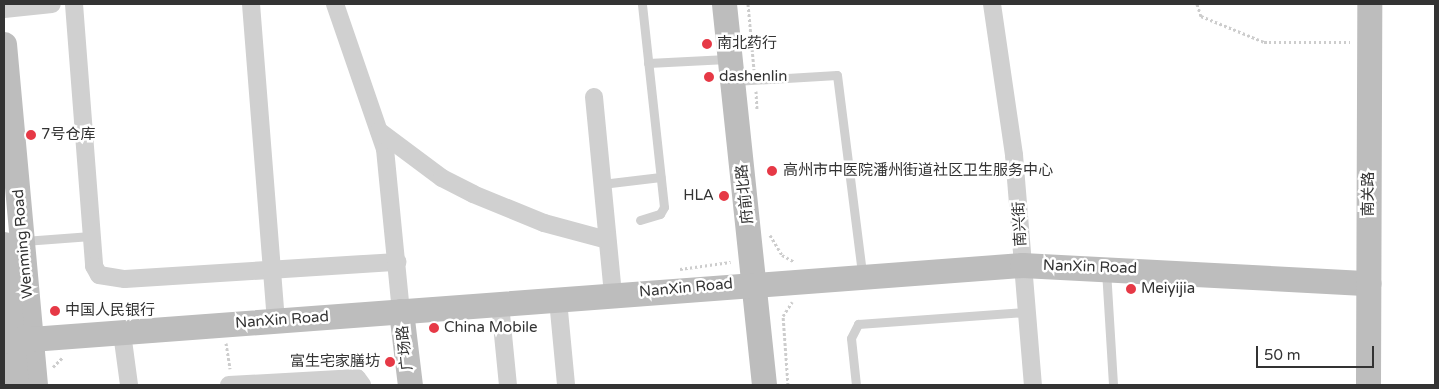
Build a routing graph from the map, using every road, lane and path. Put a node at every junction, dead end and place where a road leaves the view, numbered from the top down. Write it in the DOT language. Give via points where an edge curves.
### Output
graph roads {
  1 [pos="52,4"];
  2 [pos="74,4"];
  3 [pos="251,4"];
  4 [pos="334,4"];
  5 [pos="642,4"];
  6 [pos="724,4"];
  7 [pos="748,4"];
  8 [pos="992,4"];
  9 [pos="1197,4"];
  10 [pos="1369,4"];
  11 [pos="4,9"];
  12 [pos="1368,42"];
  13 [pos="4,44"];
  14 [pos="648,63"];
  15 [pos="739,73"];
  16 [pos="594,97"];
  17 [pos="758,118"];
  18 [pos="379,131"];
  19 [pos="661,177"];
  20 [pos="602,184"];
  21 [pos="640,220"];
  22 [pos="768,224"];
  23 [pos="91,236"];
  24 [pos="607,240"];
  25 [pos="13,242"];
  26 [pos="397,262"];
  27 [pos="798,262"];
  28 [pos="1022,265"];
  29 [pos="1106,267"];
  30 [pos="271,270"];
  31 [pos="862,274"];
  32 [pos="754,283"];
  33 [pos="1369,283"];
  34 [pos="613,294"];
  35 [pos="558,300"];
  36 [pos="500,304"];
  37 [pos="401,311"];
  38 [pos="1026,312"];
  39 [pos="276,320"];
  40 [pos="224,324"];
  41 [pos="122,333"];
  42 [pos="16,340"];
  43 [pos="16,385"];
  44 [pos="36,385"];
  45 [pos="129,385"];
  46 [pos="231,385"];
  47 [pos="362,385"];
  48 [pos="410,385"];
  49 [pos="508,385"];
  50 [pos="566,385"];
  51 [pos="764,385"];
  52 [pos="856,385"];
  53 [pos="1033,385"];
  54 [pos="1113,385"];
  55 [pos="1368,385"];
  1 -- 11 [label="street"];
  2 -- 23 [label="street"];
  3 -- 30 [label="street"];
  4 -- 18 [label="street" via="358,83"];
  5 -- 14 [label="lane"];
  6 -- 15 [label="street, 府前北路"];
  7 -- 15 [label="path"];
  8 -- 28 [label="street, 南兴街" via="1014,155"];
  9 -- 12 [label="path" via="1201,16 1264,42"];
  10 -- 12 [label="street, 南关路"];
  12 -- 33 [label="street, 南关路"];
  13 -- 25 [label="street, Wenming Road"];
  14 -- 15 [label="lane"];
  14 -- 19 [label="lane"];
  15 -- 17 [label="path"];
  15 -- 31 [label="lane" via="837,75"];
  15 -- 32 [label="street, 府前北路"];
  16 -- 20 [label="street"];
  18 -- 24 [label="street" via="442,178 473,194 544,223"];
  18 -- 26 [label="street" via="388,168"];
  19 -- 20 [label="lane"];
  19 -- 21 [label="lane" via="662,212"];
  20 -- 24 [label="street"];
  22 -- 27 [label="path" via="778,250 788,260"];
  23 -- 25 [label="lane"];
  23 -- 30 [label="street" via="94,266 105,278"];
  24 -- 34 [label="street"];
  25 -- 42 [label="street, Wenming Road"];
  26 -- 30 [label="street"];
  26 -- 37 [label="street"];
  28 -- 29 [label="street, NanXin Road"];
  28 -- 31 [label="street, NanXin Road"];
  28 -- 38 [label="street, 南兴街"];
  29 -- 33 [label="street, NanXin Road"];
  29 -- 54 [label="lane"];
  30 -- 39 [label="street"];
  31 -- 32 [label="street, NanXin Road"];
  32 -- 34 [label="street, NanXin Road"];
  32 -- 51 [label="street, 府前北路"];
  33 -- 55 [label="street, 南关路"];
  34 -- 35 [label="street, NanXin Road"];
  35 -- 36 [label="street, NanXin Road"];
  35 -- 50 [label="street"];
  36 -- 37 [label="street, NanXin Road"];
  36 -- 49 [label="street"];
  37 -- 39 [label="street, NanXin Road"];
  37 -- 48 [label="street, 广场路"];
  38 -- 52 [label="lane" via="858,324 851,333"];
  38 -- 53 [label="street, 南兴街"];
  39 -- 40 [label="street, NanXin Road"];
  40 -- 41 [label="street, NanXin Road"];
  40 -- 46 [label="path"];
  41 -- 42 [label="street, NanXin Road"];
  41 -- 45 [label="street"];
  42 -- 43 [label="street, Wenming Road"];
  42 -- 44 [label="street, Wenming Road"];
  46 -- 47 [label="street" via="357,378"];
}
